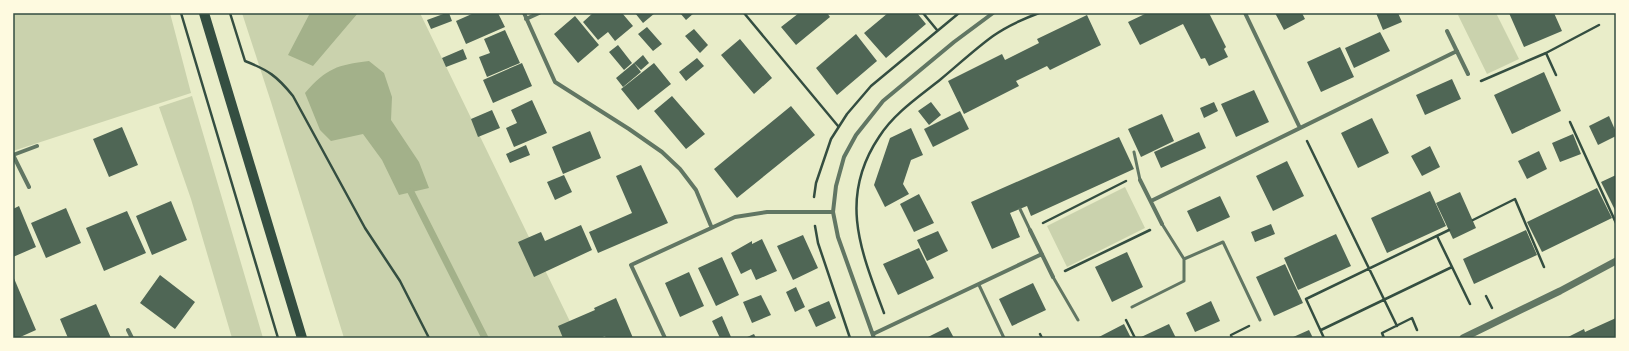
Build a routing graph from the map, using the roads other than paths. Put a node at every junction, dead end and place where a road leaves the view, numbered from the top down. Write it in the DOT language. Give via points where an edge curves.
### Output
graph roads {
  1 [pos="204,13"];
  2 [pos="524,13"];
  3 [pos="539,13"];
  4 [pos="993,13"];
  5 [pos="1244,13"];
  6 [pos="526,19"];
  7 [pos="1447,31"];
  8 [pos="1457,51"];
  9 [pos="1468,74"];
  10 [pos="1300,128"];
  11 [pos="37,146"];
  12 [pos="1134,152"];
  13 [pos="13,155"];
  14 [pos="1139,177"];
  15 [pos="29,187"];
  16 [pos="1151,201"];
  17 [pos="1020,209"];
  18 [pos="833,212"];
  19 [pos="1162,224"];
  20 [pos="711,226"];
  21 [pos="1030,230"];
  22 [pos="1042,254"];
  23 [pos="1184,260"];
  24 [pos="1616,262"];
  25 [pos="1053,277"];
  26 [pos="979,285"];
  27 [pos="1132,307"];
  28 [pos="1078,320"];
  29 [pos="1260,320"];
  30 [pos="128,330"];
  31 [pos="873,336"];
  32 [pos="132,338"];
  33 [pos="302,338"];
  34 [pos="665,338"];
  35 [pos="1004,338"];
  36 [pos="1463,338"];
  1 -- 33 [label="main road"];
  2 -- 6 [label="street"];
  3 -- 6 [label="street"];
  4 -- 18 [label="street" via="882,101 856,135 844,157 836,186"];
  5 -- 10 [label="street"];
  6 -- 20 [label="street" via="555,82 662,152 680,169 696,190"];
  7 -- 8 [label="street"];
  8 -- 9 [label="street"];
  8 -- 10 [label="street"];
  10 -- 16 [label="street"];
  11 -- 13 [label="street"];
  12 -- 14 [label="lane"];
  13 -- 15 [label="street"];
  14 -- 16 [label="street"];
  16 -- 19 [label="street"];
  17 -- 21 [label="lane"];
  18 -- 20 [label="street" via="751,213"];
  18 -- 31 [label="street" via="838,237"];
  19 -- 23 [label="lane"];
  20 -- 34 [label="street" via="631,266"];
  21 -- 22 [label="street"];
  22 -- 25 [label="street"];
  22 -- 26 [label="street"];
  23 -- 27 [label="lane" via="1184,281"];
  23 -- 29 [label="lane" via="1223,242"];
  24 -- 36 [label="street"];
  25 -- 28 [label="lane"];
  26 -- 31 [label="street"];
  26 -- 35 [label="lane"];
  30 -- 32 [label="street"];
}
